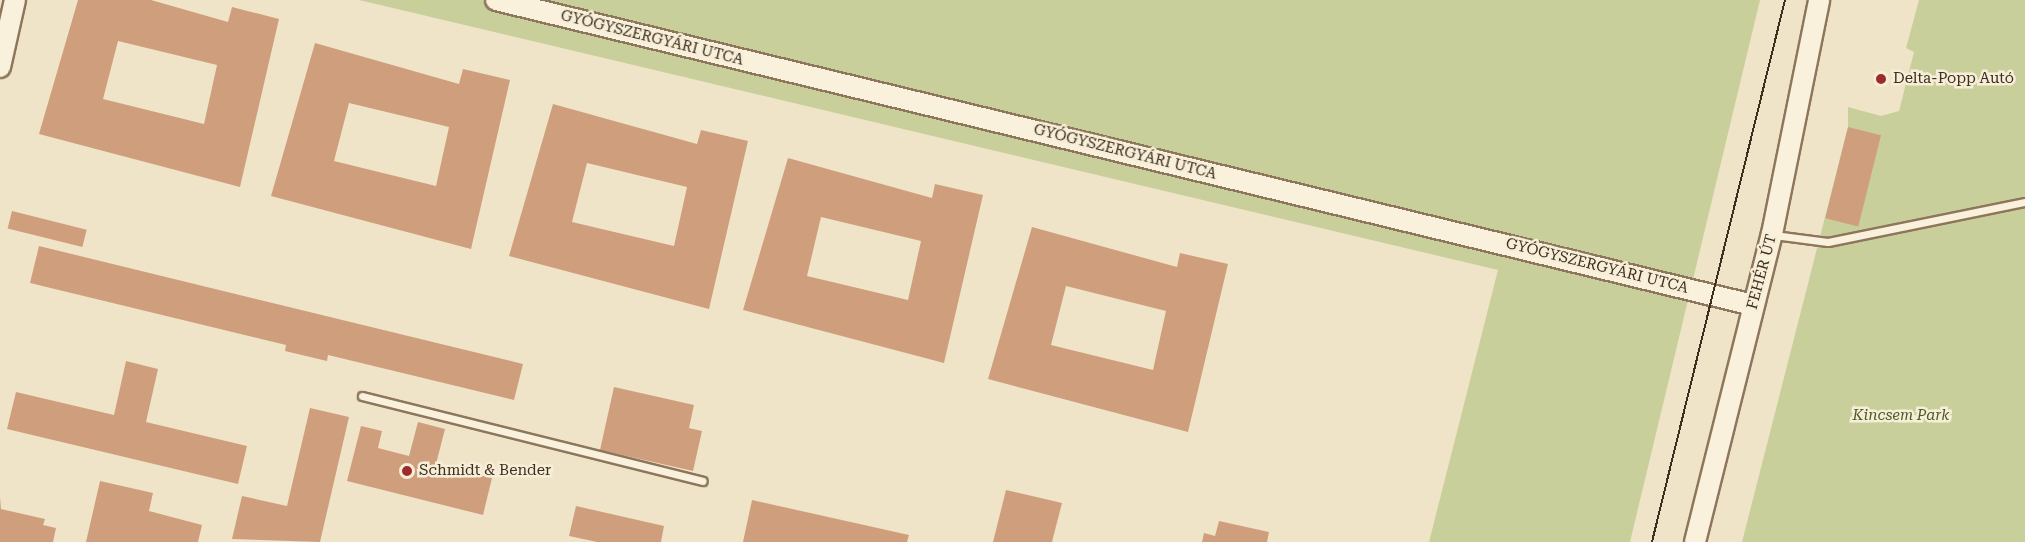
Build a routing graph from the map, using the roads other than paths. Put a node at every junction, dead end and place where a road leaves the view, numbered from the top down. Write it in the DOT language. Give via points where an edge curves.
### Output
graph roads {
  1 [pos="15,0"];
  2 [pos="496,0"];
  3 [pos="1819,0"];
  4 [pos="0,67"];
  5 [pos="2025,202"];
  6 [pos="1772,234"];
  7 [pos="1753,305"];
  8 [pos="362,396"];
  9 [pos="703,481"];
  10 [pos="1695,542"];
  1 -- 4 [label="street"];
  2 -- 7 [label="street, GYÓGYSZERGYÁRI UTCA"];
  3 -- 6 [label="street, FEHÉR ÚT"];
  5 -- 6 [label="lane" via="1828,242"];
  6 -- 7 [label="street, FEHÉR ÚT"];
  7 -- 10 [label="street, FEHÉR ÚT"];
  8 -- 9 [label="lane"];
}
